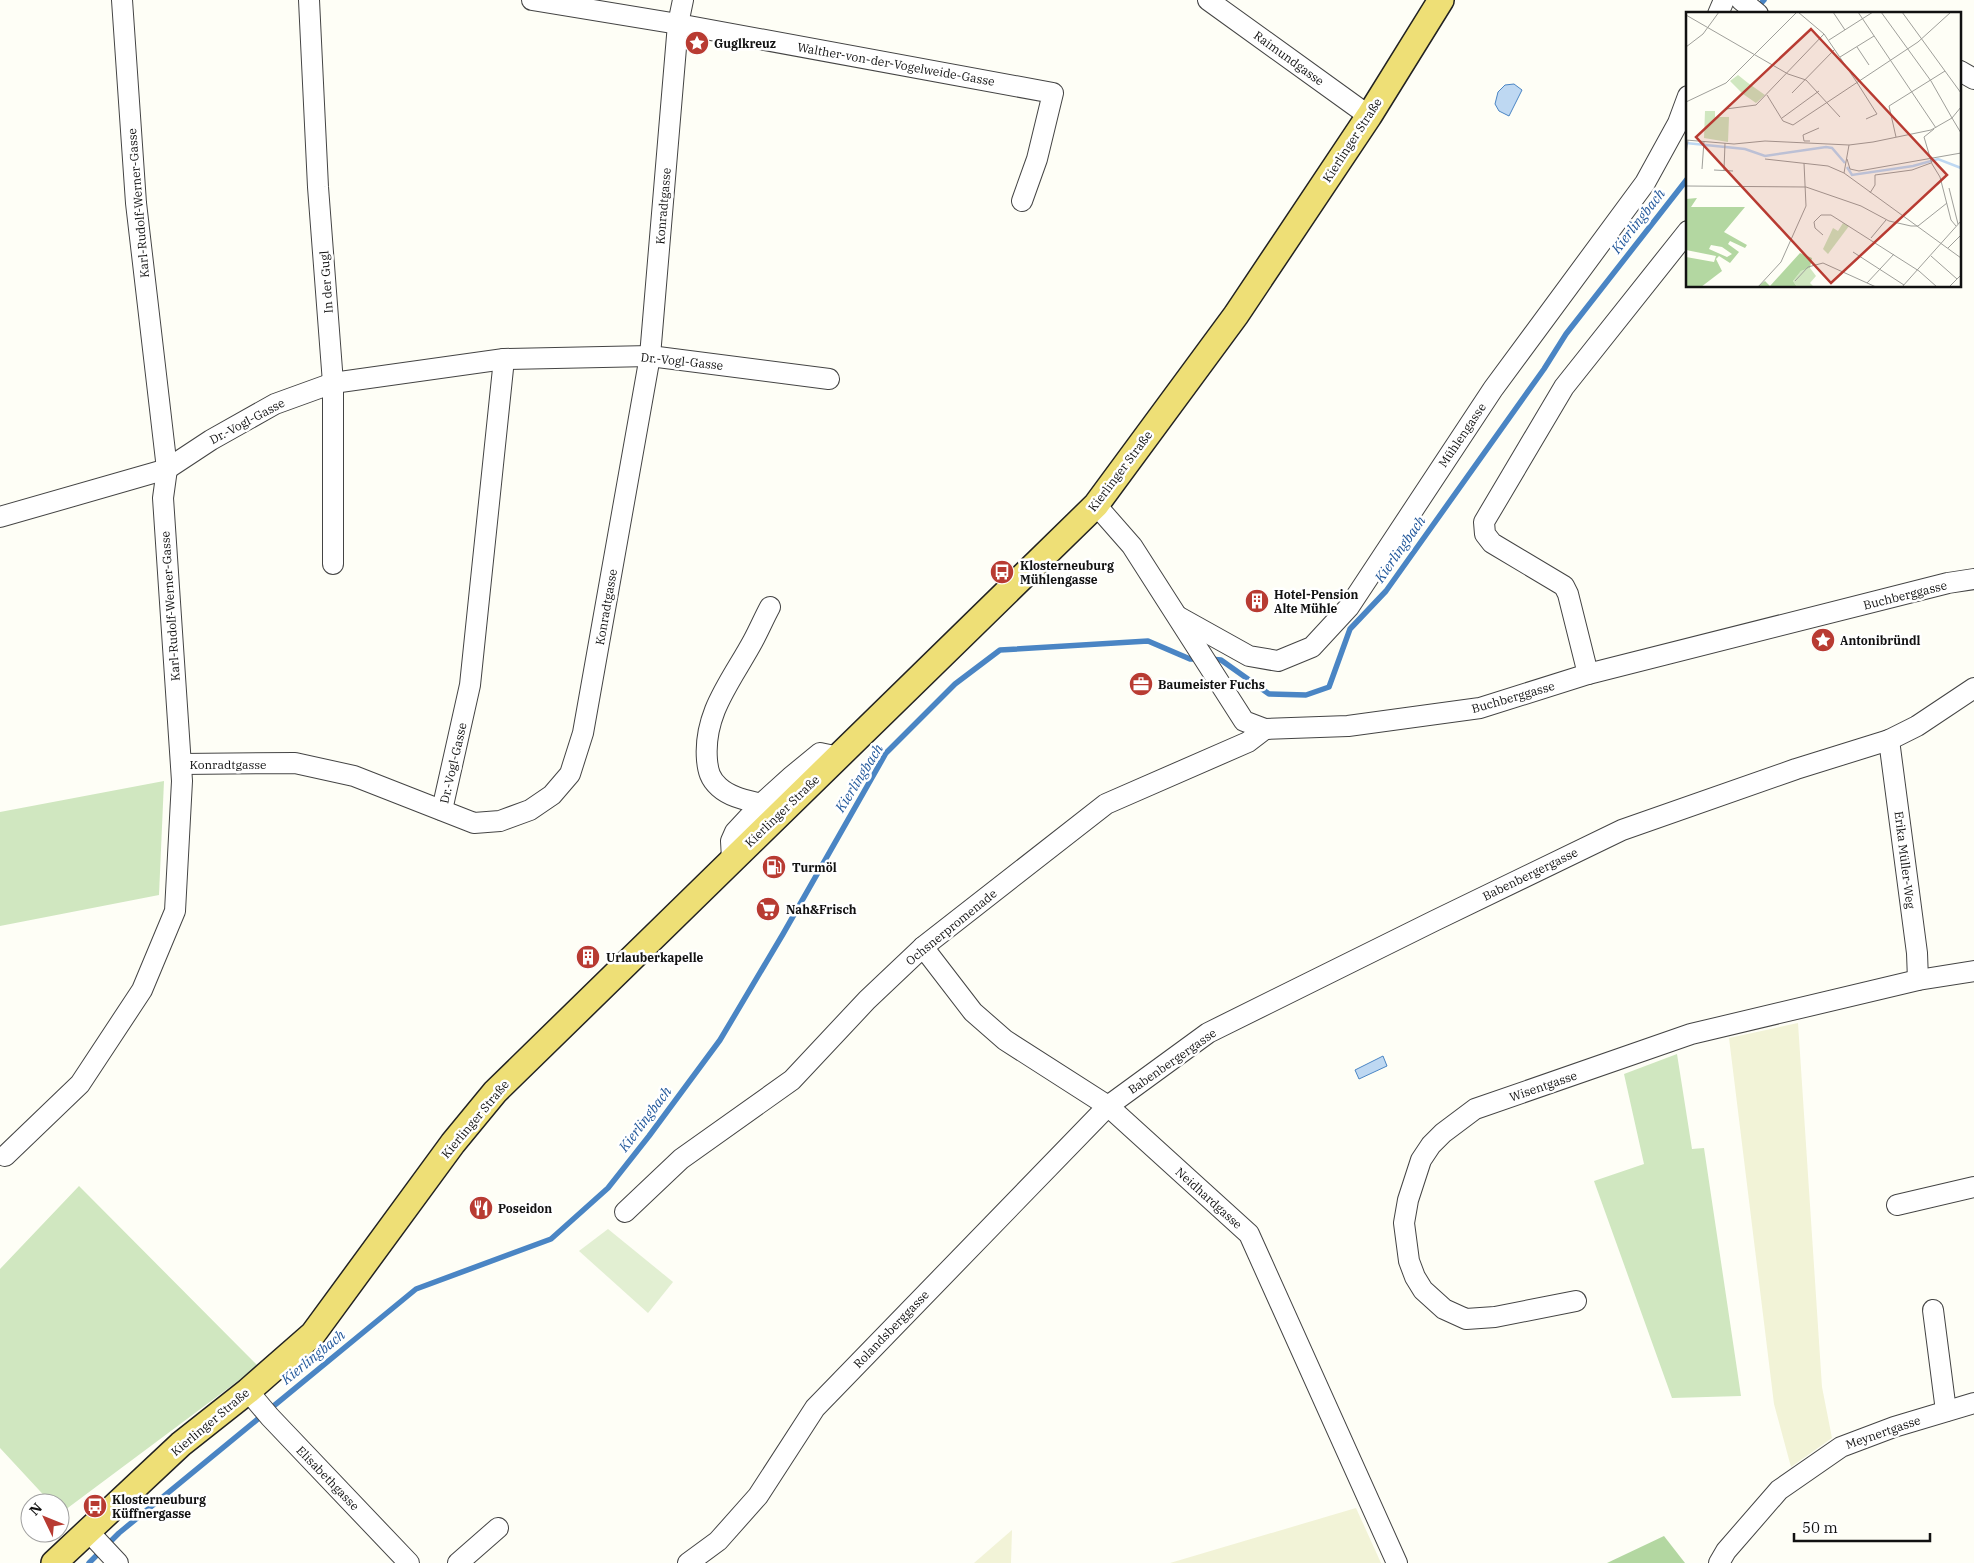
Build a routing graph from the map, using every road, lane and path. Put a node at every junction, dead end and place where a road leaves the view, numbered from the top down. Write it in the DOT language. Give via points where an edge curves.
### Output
graph roads {
  1 [pos="122,0"];
  2 [pos="308,0"];
  3 [pos="532,0"];
  4 [pos="682,0"];
  5 [pos="1208,0"];
  6 [pos="1441,0"];
  7 [pos="1724,0"];
  8 [pos="1741,0"];
  9 [pos="1719,12"];
  10 [pos="1756,12"];
  11 [pos="678,24"];
  12 [pos="1962,72"];
  13 [pos="1974,79"];
  14 [pos="1686,101"];
  15 [pos="1369,116"];
  16 [pos="1022,201"];
  17 [pos="1686,234"];
  18 [pos="650,356"];
  19 [pos="504,359"];
  20 [pos="829,379"];
  21 [pos="333,383"];
  22 [pos="168,469"];
  23 [pos="1096,505"];
  24 [pos="0,517"];
  25 [pos="333,564"];
  26 [pos="1974,579"];
  27 [pos="770,607"];
  28 [pos="1177,616"];
  29 [pos="1588,674"];
  30 [pos="1974,688"];
  31 [pos="1265,729"];
  32 [pos="1889,740"];
  33 [pos="839,757"];
  34 [pos="181,764"];
  35 [pos="761,804"];
  36 [pos="442,810"];
  37 [pos="732,860"];
  38 [pos="922,947"];
  39 [pos="1974,970"];
  40 [pos="1918,980"];
  41 [pos="1108,1106"];
  42 [pos="4,1156"];
  43 [pos="1974,1187"];
  44 [pos="1897,1205"];
  45 [pos="625,1212"];
  46 [pos="1576,1301"];
  47 [pos="1933,1310"];
  48 [pos="251,1394"];
  49 [pos="1974,1403"];
  50 [pos="1946,1411"];
  51 [pos="498,1528"];
  52 [pos="91,1534"];
  53 [pos="114,1558"];
  54 [pos="54,1563"];
  55 [pos="409,1563"];
  56 [pos="458,1563"];
  57 [pos="688,1563"];
  58 [pos="1397,1563"];
  59 [pos="1719,1563"];
  1 -- 22 [label="street, Karl-Rudolf-Werner-Gasse" via="136,203"];
  2 -- 21 [label="street, In der Gugl"];
  3 -- 11 [label="street, Walther-von-der-Vogelweide-Gasse"];
  4 -- 11 [label="street, Konradtgasse"];
  5 -- 15 [label="street, Raimundgasse"];
  6 -- 15 [label="main road, Kierlinger Straße"];
  7 -- 9 [label="street"];
  8 -- 10 [label="street"];
  11 -- 16 [label="street, Walther-von-der-Vogelweide-Gasse" via="1053,93 1037,158"];
  11 -- 18 [label="street, Konradtgasse"];
  12 -- 13 [label="street"];
  14 -- 28 [label="street, Mühlengasse" via="1645,184 1493,389 1349,607 1312,648 1278,662 1250,656"];
  15 -- 23 [label="main road, Kierlinger Straße" via="1236,315"];
  17 -- 29 [label="street" via="1564,387 1484,522 1485,534 1492,543 1564,586"];
  18 -- 19 [label="street, Dr.-Vogl-Gasse"];
  18 -- 20 [label="street, Dr.-Vogl-Gasse"];
  18 -- 36 [label="street, Konradtgasse" via="583,734 570,774 552,795 530,810 500,821 474,823"];
  19 -- 21 [label="street, Dr.-Vogl-Gasse"];
  19 -- 36 [label="street, Dr.-Vogl-Gasse" via="470,685"];
  21 -- 22 [label="street, Dr.-Vogl-Gasse" via="275,404"];
  21 -- 25 [label="street, In der Gugl"];
  22 -- 24 [label="street, Dr.-Vogl-Gasse"];
  22 -- 34 [label="street, Karl-Rudolf-Werner-Gasse" via="163,498"];
  23 -- 28 [label="street, Buchberggasse" via="1132,546"];
  23 -- 33 [label="main road, Kierlinger Straße"];
  26 -- 29 [label="street, Buchberggasse"];
  27 -- 35 [label="street" via="727,682 711,720 706,744 708,774 718,786 729,795"];
  28 -- 31 [label="street, Buchberggasse" via="1244,721"];
  29 -- 31 [label="street, Buchberggasse" via="1480,708 1348,726"];
  30 -- 32 [label="street, Babenbergergasse"];
  31 -- 38 [label="street, Ochsnerpromenade" via="1248,742 1106,804"];
  32 -- 40 [label="street, Erika Müller-Weg"];
  32 -- 41 [label="street, Babenbergergasse" via="1622,830 1208,1033"];
  33 -- 35 [label="street" via="820,753"];
  33 -- 37 [label="main road, Kierlinger Straße"];
  34 -- 36 [label="street, Konradtgasse" via="295,763 354,776"];
  34 -- 42 [label="street, Karl-Rudolf-Werner-Gasse" via="175,911 142,990 80,1084"];
  35 -- 37 [label="street" via="735,832 731,841"];
  37 -- 48 [label="main road, Kierlinger Straße" via="494,1092 313,1334"];
  38 -- 41 [label="street, Neidhardgasse" via="973,1012 1005,1040"];
  38 -- 45 [label="street, Ochsnerpromenade" via="792,1080 681,1159"];
  39 -- 40 [label="street, Wisentgasse"];
  40 -- 46 [label="street, Wisentgasse" via="1691,1034 1476,1109 1443,1133 1421,1160 1404,1224 1409,1261 1423,1290 1444,1309 1466,1319 1495,1317"];
  41 -- 57 [label="street, Rolandsberggasse" via="815,1408 758,1496 718,1541"];
  41 -- 58 [label="street, Neidhardgasse" via="1249,1234"];
  43 -- 44 [label="street"];
  47 -- 50 [label="street"];
  48 -- 52 [label="main road, Kierlinger Straße" via="181,1444"];
  48 -- 55 [label="street, Elisabethgasse"];
  49 -- 50 [label="street, Meynertgasse"];
  50 -- 59 [label="street, Meynertgasse" via="1894,1426 1841,1447 1779,1490"];
  51 -- 56 [label="street"];
  52 -- 53 [label="street"];
  52 -- 54 [label="main road, Kierlinger Straße"];
}
